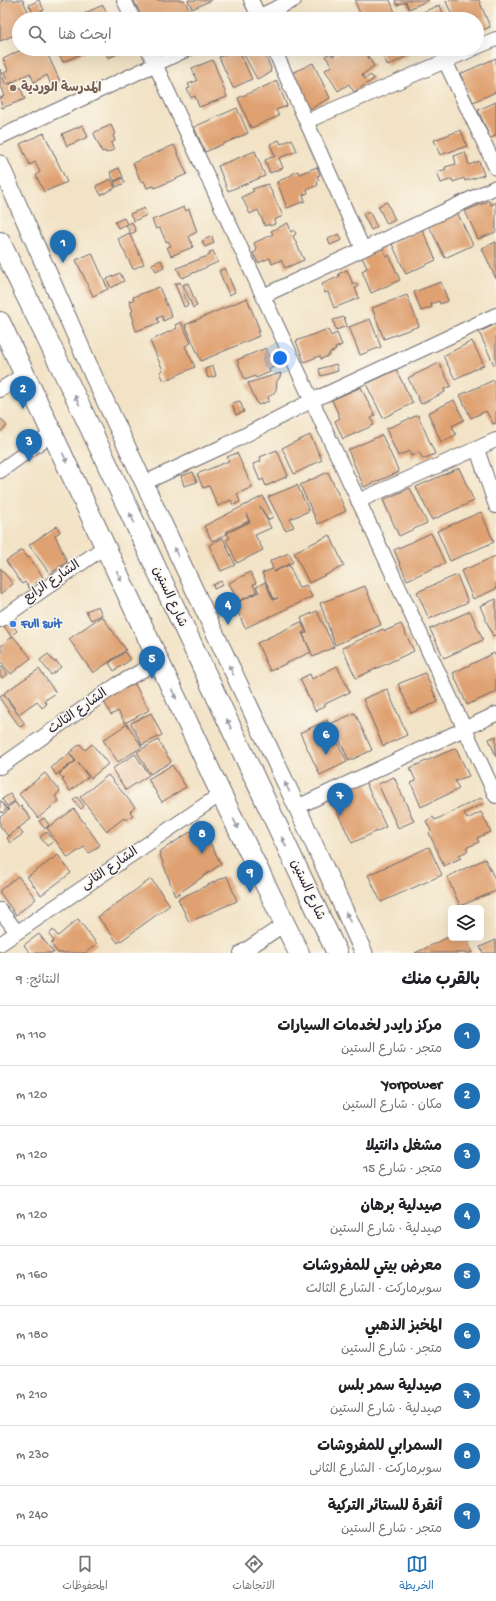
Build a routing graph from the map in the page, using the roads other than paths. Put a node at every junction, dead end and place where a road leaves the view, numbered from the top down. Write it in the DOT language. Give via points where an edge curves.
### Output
graph roads {
  1 [pos="124,0"];
  2 [pos="251,0"];
  3 [pos="294,0"];
  4 [pos="130,12"];
  5 [pos="255,12"];
  6 [pos="269,12"];
  7 [pos="496,39"];
  8 [pos="484,44"];
  9 [pos="151,56"];
  10 [pos="173,56"];
  11 [pos="277,56"];
  12 [pos="457,56"];
  13 [pos="445,61"];
  14 [pos="155,64"];
  15 [pos="307,121"];
  16 [pos="0,137"];
  17 [pos="0,164"];
  18 [pos="496,168"];
  19 [pos="496,187"];
  20 [pos="0,242"];
  21 [pos="363,250"];
  22 [pos="263,296"];
  23 [pos="496,315"];
  24 [pos="0,322"];
  25 [pos="25,374"];
  26 [pos="0,390"];
  27 [pos="312,401"];
  28 [pos="53,433"];
  29 [pos="496,440"];
  30 [pos="477,449"];
  31 [pos="0,471"];
  32 [pos="144,483"];
  33 [pos="358,501"];
  34 [pos="496,506"];
  35 [pos="106,546"];
  36 [pos="0,620"];
  37 [pos="158,661"];
  38 [pos="496,714"];
  39 [pos="464,728"];
  40 [pos="0,767"];
  41 [pos="220,794"];
  42 [pos="496,796"];
  43 [pos="297,807"];
  44 [pos="0,910"];
  45 [pos="284,924"];
  46 [pos="17,932"];
  47 [pos="0,944"];
  48 [pos="241,953"];
  49 [pos="298,953"];
  50 [pos="336,953"];
  51 [pos="364,953"];
  1 -- 4 [label="street"];
  2 -- 5 [label="street"];
  3 -- 6 [label="street"];
  7 -- 8 [label="street"];
  9 -- 14 [label="street"];
  10 -- 14 [label="street"];
  11 -- 15 [label="street"];
  12 -- 13 [label="street"];
  13 -- 15 [label="street"];
  13 -- 18 [label="street"];
  14 -- 16 [label="street"];
  14 -- 22 [label="street"];
  15 -- 21 [label="street"];
  17 -- 32 [label="street" via="93,375"];
  19 -- 21 [label="street"];
  50 -- 20 [label="main road, شارع الستين, one-way" via="79,404"];
  21 -- 22 [label="street"];
  22 -- 27 [label="street"];
  23 -- 27 [label="street"];
  24 -- 25 [label="main road"];
  25 -- 26 [label="street"];
  25 -- 28 [label="main road"];
  27 -- 32 [label="street"];
  27 -- 33 [label="street"];
  28 -- 31 [label="street"];
  28 -- 35 [label="main road, one-way"];
  29 -- 30 [label="street"];
  30 -- 33 [label="street"];
  30 -- 34 [label="street"];
  43 -- 32 [label="street, one-way"];
  33 -- 39 [label="street"];
  35 -- 36 [label="street, الشارع الرابع"];
  35 -- 37 [label="main road, one-way"];
  37 -- 40 [label="street, الشارع الثالث" via="118,684"];
  37 -- 41 [label="main road, one-way"];
  38 -- 39 [label="street"];
  39 -- 42 [label="street"];
  39 -- 43 [label="street"];
  41 -- 45 [label="main road, one-way"];
  41 -- 46 [label="street, الشارع الثانى"];
  51 -- 43 [label="street, one-way"];
  44 -- 46 [label="street"];
  45 -- 48 [label="street"];
  45 -- 49 [label="main road"];
  46 -- 47 [label="street, الشارع الثانى"];
}
